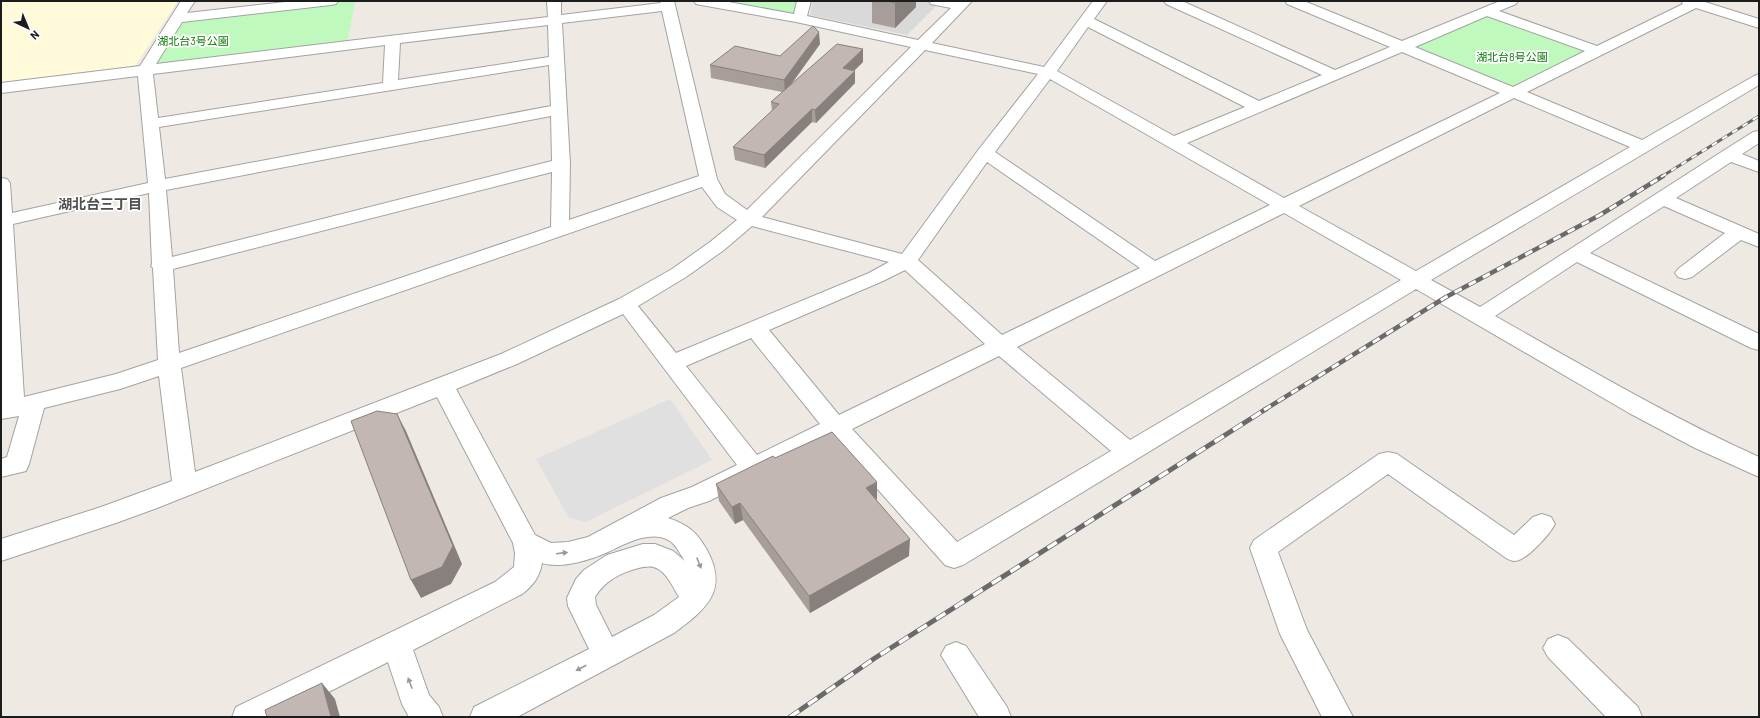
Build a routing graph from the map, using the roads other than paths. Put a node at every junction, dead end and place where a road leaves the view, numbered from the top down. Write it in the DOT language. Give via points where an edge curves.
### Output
graph roads {
  1 [pos="188,1"];
  2 [pos="331,1"];
  3 [pos="554,1"];
  4 [pos="701,1"];
  5 [pos="804,1"];
  6 [pos="936,1"];
  7 [pos="1100,1"];
  8 [pos="1171,1"];
  9 [pos="1511,1"];
  10 [pos="1694,2"];
  11 [pos="667,3"];
  12 [pos="963,3"];
  13 [pos="1307,3"];
  14 [pos="1487,11"];
  15 [pos="177,18"];
  16 [pos="554,19"];
  17 [pos="800,19"];
  18 [pos="1086,20"];
  19 [pos="1759,24"];
  20 [pos="393,39"];
  21 [pos="921,45"];
  22 [pos="1403,46"];
  23 [pos="1598,51"];
  24 [pos="556,60"];
  25 [pos="145,70"];
  26 [pos="1048,72"];
  27 [pos="1334,75"];
  28 [pos="1759,79"];
  29 [pos="390,86"];
  30 [pos="1,88"];
  31 [pos="1514,93"];
  32 [pos="1258,107"];
  33 [pos="557,110"];
  34 [pos="150,124"];
  35 [pos="1759,136"];
  36 [pos="1173,143"];
  37 [pos="1643,146"];
  38 [pos="985,153"];
  39 [pos="1729,155"];
  40 [pos="560,164"];
  41 [pos="1759,167"];
  42 [pos="708,179"];
  43 [pos="1,182"];
  44 [pos="157,186"];
  45 [pos="1662,198"];
  46 [pos="1284,206"];
  47 [pos="749,219"];
  48 [pos="2,221"];
  49 [pos="560,231"];
  50 [pos="1739,232"];
  51 [pos="1759,241"];
  52 [pos="1576,254"];
  53 [pos="907,261"];
  54 [pos="161,266"];
  55 [pos="1154,269"];
  56 [pos="1685,273"];
  57 [pos="1416,280"];
  58 [pos="626,304"];
  59 [pos="1480,316"];
  60 [pos="755,328"];
  61 [pos="1759,343"];
  62 [pos="1001,346"];
  63 [pos="672,363"];
  64 [pos="169,364"];
  65 [pos="443,386"];
  66 [pos="16,407"];
  67 [pos="835,426"];
  68 [pos="1129,453"];
  69 [pos="1,468"];
  70 [pos="753,468"];
  71 [pos="1759,468"];
  72 [pos="185,487"];
  73 [pos="700,494"];
  74 [pos="1542,524"];
  75 [pos="623,532"];
  76 [pos="681,535"];
  77 [pos="526,543"];
  78 [pos="1,550"];
  79 [pos="694,598"];
  80 [pos="396,644"];
  81 [pos="1558,648"];
  82 [pos="607,655"];
  83 [pos="956,655"];
  84 [pos="247,717"];
  85 [pos="428,717"];
  86 [pos="485,717"];
  87 [pos="996,717"];
  88 [pos="1338,717"];
  89 [pos="1627,717"];
  1 -- 15 [label="street"];
  2 -- 15 [label="street"];
  3 -- 16 [label="street"];
  4 -- 17 [label="street"];
  5 -- 17 [label="street"];
  6 -- 12 [label="street"];
  7 -- 18 [label="street"];
  8 -- 27 [label="street"];
  9 -- 14 [label="street"];
  10 -- 19 [label="street"];
  10 -- 23 [label="street"];
  11 -- 16 [label="street"];
  11 -- 42 [label="street"];
  12 -- 21 [label="street"];
  13 -- 22 [label="street"];
  14 -- 22 [label="street"];
  14 -- 23 [label="street"];
  15 -- 25 [label="street"];
  16 -- 20 [label="street"];
  16 -- 24 [label="street"];
  17 -- 21 [label="street"];
  18 -- 26 [label="street"];
  18 -- 32 [label="street"];
  20 -- 25 [label="street"];
  20 -- 29 [label="street"];
  21 -- 26 [label="street"];
  21 -- 47 [label="street"];
  22 -- 27 [label="street"];
  22 -- 31 [label="street"];
  23 -- 31 [label="street"];
  24 -- 29 [label="street"];
  24 -- 33 [label="street"];
  25 -- 30 [label="street"];
  25 -- 34 [label="street"];
  26 -- 36 [label="street"];
  26 -- 38 [label="street"];
  27 -- 32 [label="street"];
  28 -- 37 [label="street"];
  29 -- 34 [label="street"];
  31 -- 37 [label="street"];
  31 -- 46 [label="street"];
  32 -- 36 [label="street"];
  33 -- 40 [label="street"];
  33 -- 44 [label="street"];
  34 -- 44 [label="street"];
  35 -- 39 [label="street"];
  36 -- 46 [label="street"];
  37 -- 57 [label="street"];
  38 -- 53 [label="street"];
  38 -- 55 [label="street"];
  39 -- 41 [label="street"];
  39 -- 45 [label="street"];
  40 -- 49 [label="street"];
  40 -- 54 [label="street"];
  42 -- 47 [label="street" via="711,190 720,202"];
  42 -- 49 [label="street"];
  43 -- 48 [label="street"];
  44 -- 48 [label="street"];
  44 -- 54 [label="street"];
  45 -- 50 [label="street"];
  45 -- 52 [label="street"];
  46 -- 55 [label="street"];
  46 -- 57 [label="street"];
  47 -- 53 [label="street"];
  47 -- 58 [label="street" via="686,268"];
  48 -- 66 [label="street"];
  49 -- 64 [label="street"];
  50 -- 51 [label="street"];
  50 -- 56 [label="street"];
  52 -- 59 [label="street"];
  52 -- 61 [label="street"];
  53 -- 60 [label="street" via="876,277"];
  53 -- 62 [label="street"];
  54 -- 64 [label="street"];
  55 -- 62 [label="street"];
  57 -- 59 [label="street"];
  57 -- 68 [label="street"];
  58 -- 63 [label="street"];
  58 -- 65 [label="street" via="558,337"];
  59 -- 71 [label="street" via="1636,406"];
  60 -- 63 [label="street"];
  60 -- 67 [label="street"];
  62 -- 67 [label="street"];
  62 -- 68 [label="street"];
  63 -- 70 [label="street"];
  64 -- 66 [label="street" via="120,381"];
  64 -- 72 [label="street"];
  65 -- 72 [label="street"];
  65 -- 77 [label="street"];
  66 -- 69 [label="street" via="17,464"];
  67 -- 68 [label="street" via="954,557"];
  67 -- 70 [label="street"];
  70 -- 73 [label="street"];
  72 -- 78 [label="street" via="107,516"];
  73 -- 75 [label="street" via="679,500"];
  73 -- 76 [label="street" via="685,511"];
  74 -- 88 [label="street" via="1515,550 1388,461 1264,548 1294,634"];
  75 -- 76 [label="street" via="645,527 660,528"];
  77 -- 75 [label="street, one-way" via="552,554 571,552 597,545"];
  76 -- 79 [label="street, one-way" via="699,559 703,574 702,587"];
  77 -- 80 [label="street" via="530,564 524,576 513,586"];
  79 -- 82 [label="street" via="664,624"];
  79 -- 82 [label="street" via="674,567 652,554 637,556 616,564 600,574 587,586 581,597 582,606"];
  80 -- 84 [label="street"];
  85 -- 80 [label="street, one-way" via="417,704"];
  81 -- 89 [label="street"];
  82 -- 86 [label="street, one-way"];
  83 -- 87 [label="street"];
}
